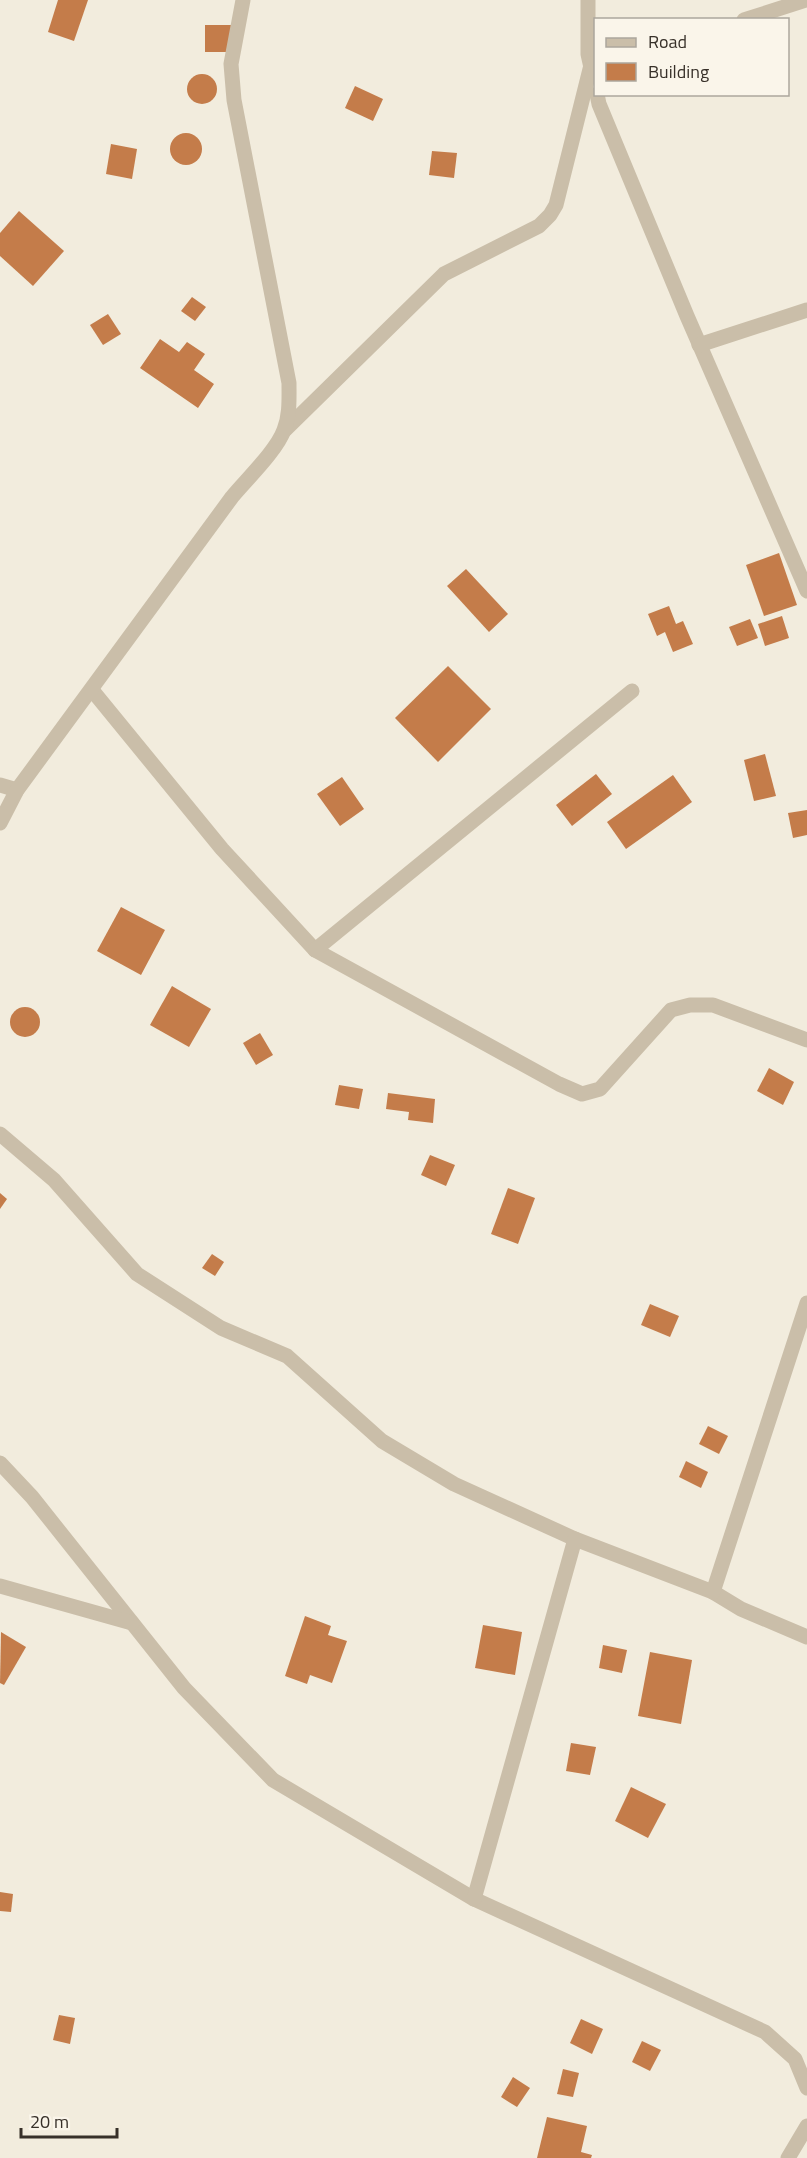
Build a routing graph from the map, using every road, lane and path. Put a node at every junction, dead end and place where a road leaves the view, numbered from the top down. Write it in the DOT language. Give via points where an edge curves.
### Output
graph roads {
  1 [pos="243,0"];
  2 [pos="588,0"];
  3 [pos="806,0"];
  4 [pos="750,18"];
  5 [pos="593,64"];
  6 [pos="597,96"];
  7 [pos="807,310"];
  8 [pos="699,345"];
  9 [pos="284,431"];
  10 [pos="807,591"];
  11 [pos="92,690"];
  12 [pos="632,691"];
  13 [pos="0,785"];
  14 [pos="18,790"];
  15 [pos="0,823"];
  16 [pos="315,950"];
  17 [pos="807,1040"];
  18 [pos="0,1134"];
  19 [pos="807,1303"];
  20 [pos="0,1463"];
  21 [pos="575,1539"];
  22 [pos="0,1586"];
  23 [pos="713,1592"];
  24 [pos="132,1623"];
  25 [pos="807,1637"];
  26 [pos="474,1899"];
  27 [pos="807,2088"];
  28 [pos="807,2126"];
  29 [pos="788,2158"];
  1 -- 9 [label="street" via="231,64 234,100 289,383 290,408"];
  2 -- 5 [label="street" via="588,54"];
  3 -- 4 [label="street"];
  5 -- 9 [label="street" via="556,206 550,215 539,226 444,274"];
  6 -- 8 [label="street"];
  7 -- 8 [label="street"];
  8 -- 10 [label="street"];
  9 -- 11 [label="street"];
  11 -- 14 [label="street"];
  11 -- 16 [label="street" via="222,849"];
  12 -- 16 [label="street"];
  13 -- 14 [label="street"];
  14 -- 15 [label="street"];
  16 -- 17 [label="street" via="582,1094 600,1089 671,1010 690,1005 713,1005"];
  18 -- 21 [label="street" via="54,1180 137,1274 221,1328 287,1356 382,1441 454,1484"];
  19 -- 23 [label="street"];
  20 -- 24 [label="street" via="32,1497"];
  21 -- 23 [label="street"];
  21 -- 26 [label="street"];
  22 -- 24 [label="street"];
  23 -- 25 [label="street" via="741,1609"];
  24 -- 26 [label="street" via="184,1688 273,1780"];
  26 -- 27 [label="street" via="765,2032 795,2059"];
  28 -- 29 [label="street"];
}
